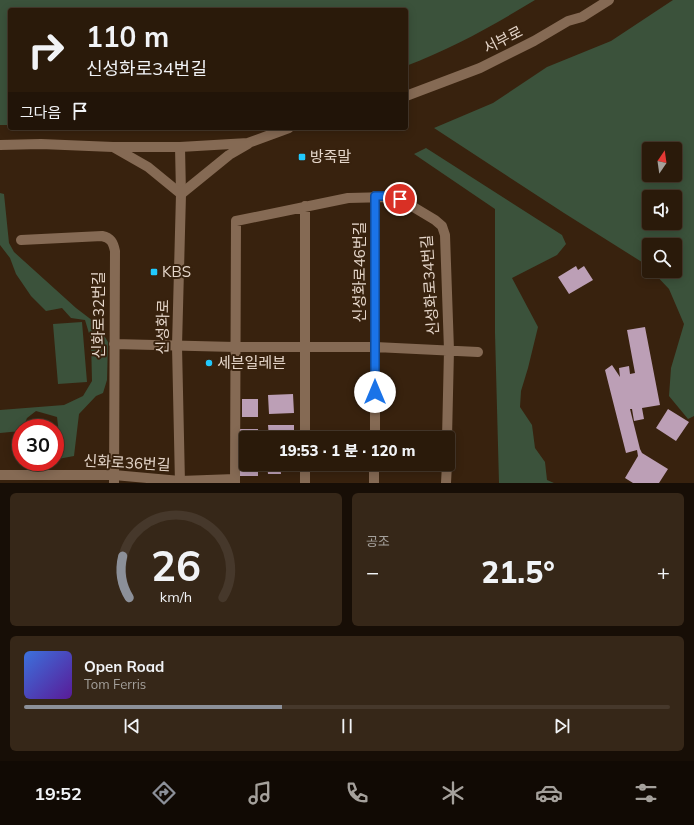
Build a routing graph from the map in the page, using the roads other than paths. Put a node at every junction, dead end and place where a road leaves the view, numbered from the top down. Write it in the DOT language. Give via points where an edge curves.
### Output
graph roads {
  1 [pos="609,0"];
  2 [pos="408,95"];
  3 [pos="284,130"];
  4 [pos="248,143"];
  5 [pos="0,145"];
  6 [pos="113,147"];
  7 [pos="180,147"];
  8 [pos="181,194"];
  9 [pos="375,196"];
  10 [pos="305,206"];
  11 [pos="21,240"];
  12 [pos="114,344"];
  13 [pos="177,346"];
  14 [pos="235,347"];
  15 [pos="305,347"];
  16 [pos="375,347"];
  17 [pos="449,350"];
  18 [pos="478,352"];
  19 [pos="305,431"];
  20 [pos="375,431"];
  21 [pos="447,431"];
  22 [pos="305,471"];
  23 [pos="374,471"];
  24 [pos="447,471"];
  25 [pos="0,475"];
  26 [pos="114,479"];
  27 [pos="235,481"];
  28 [pos="180,482"];
  29 [pos="305,483"];
  30 [pos="374,483"];
  31 [pos="446,483"];
  1 -- 2 [label="street, 서부로" via="582,17 568,21 480,68"];
  3 -- 4 [label="street"];
  4 -- 7 [label="street"];
  4 -- 8 [label="street"];
  5 -- 6 [label="street"];
  6 -- 7 [label="street"];
  6 -- 8 [label="street" via="148,167"];
  7 -- 8 [label="street, 신성화로"];
  8 -- 13 [label="street, 신성화로"];
  9 -- 10 [label="street, 신성화로34번길"];
  9 -- 16 [label="street, 신성화로46번길"];
  9 -- 17 [label="street, 신성화로34번길" via="400,199 442,226 446,235"];
  10 -- 14 [label="street, 신성화로34번길" via="236,220"];
  10 -- 15 [label="street"];
  11 -- 12 [label="street, 신화로32번길" via="102,236 113,242"];
  12 -- 13 [label="street"];
  12 -- 26 [label="street, 신화로32번길"];
  13 -- 14 [label="street"];
  13 -- 28 [label="street, 신성화로"];
  14 -- 15 [label="street"];
  14 -- 27 [label="street"];
  15 -- 16 [label="street"];
  15 -- 19 [label="street"];
  16 -- 17 [label="street"];
  16 -- 20 [label="street, 신성화로46번길"];
  17 -- 18 [label="street"];
  17 -- 21 [label="street, 신성화로34번길"];
  22 -- 29 [label="street"];
  23 -- 30 [label="street"];
  24 -- 31 [label="street"];
  25 -- 26 [label="street, 신화로36번길"];
  26 -- 28 [label="street, 신화로36번길"];
  27 -- 28 [label="street, 신화로36번길"];
}
